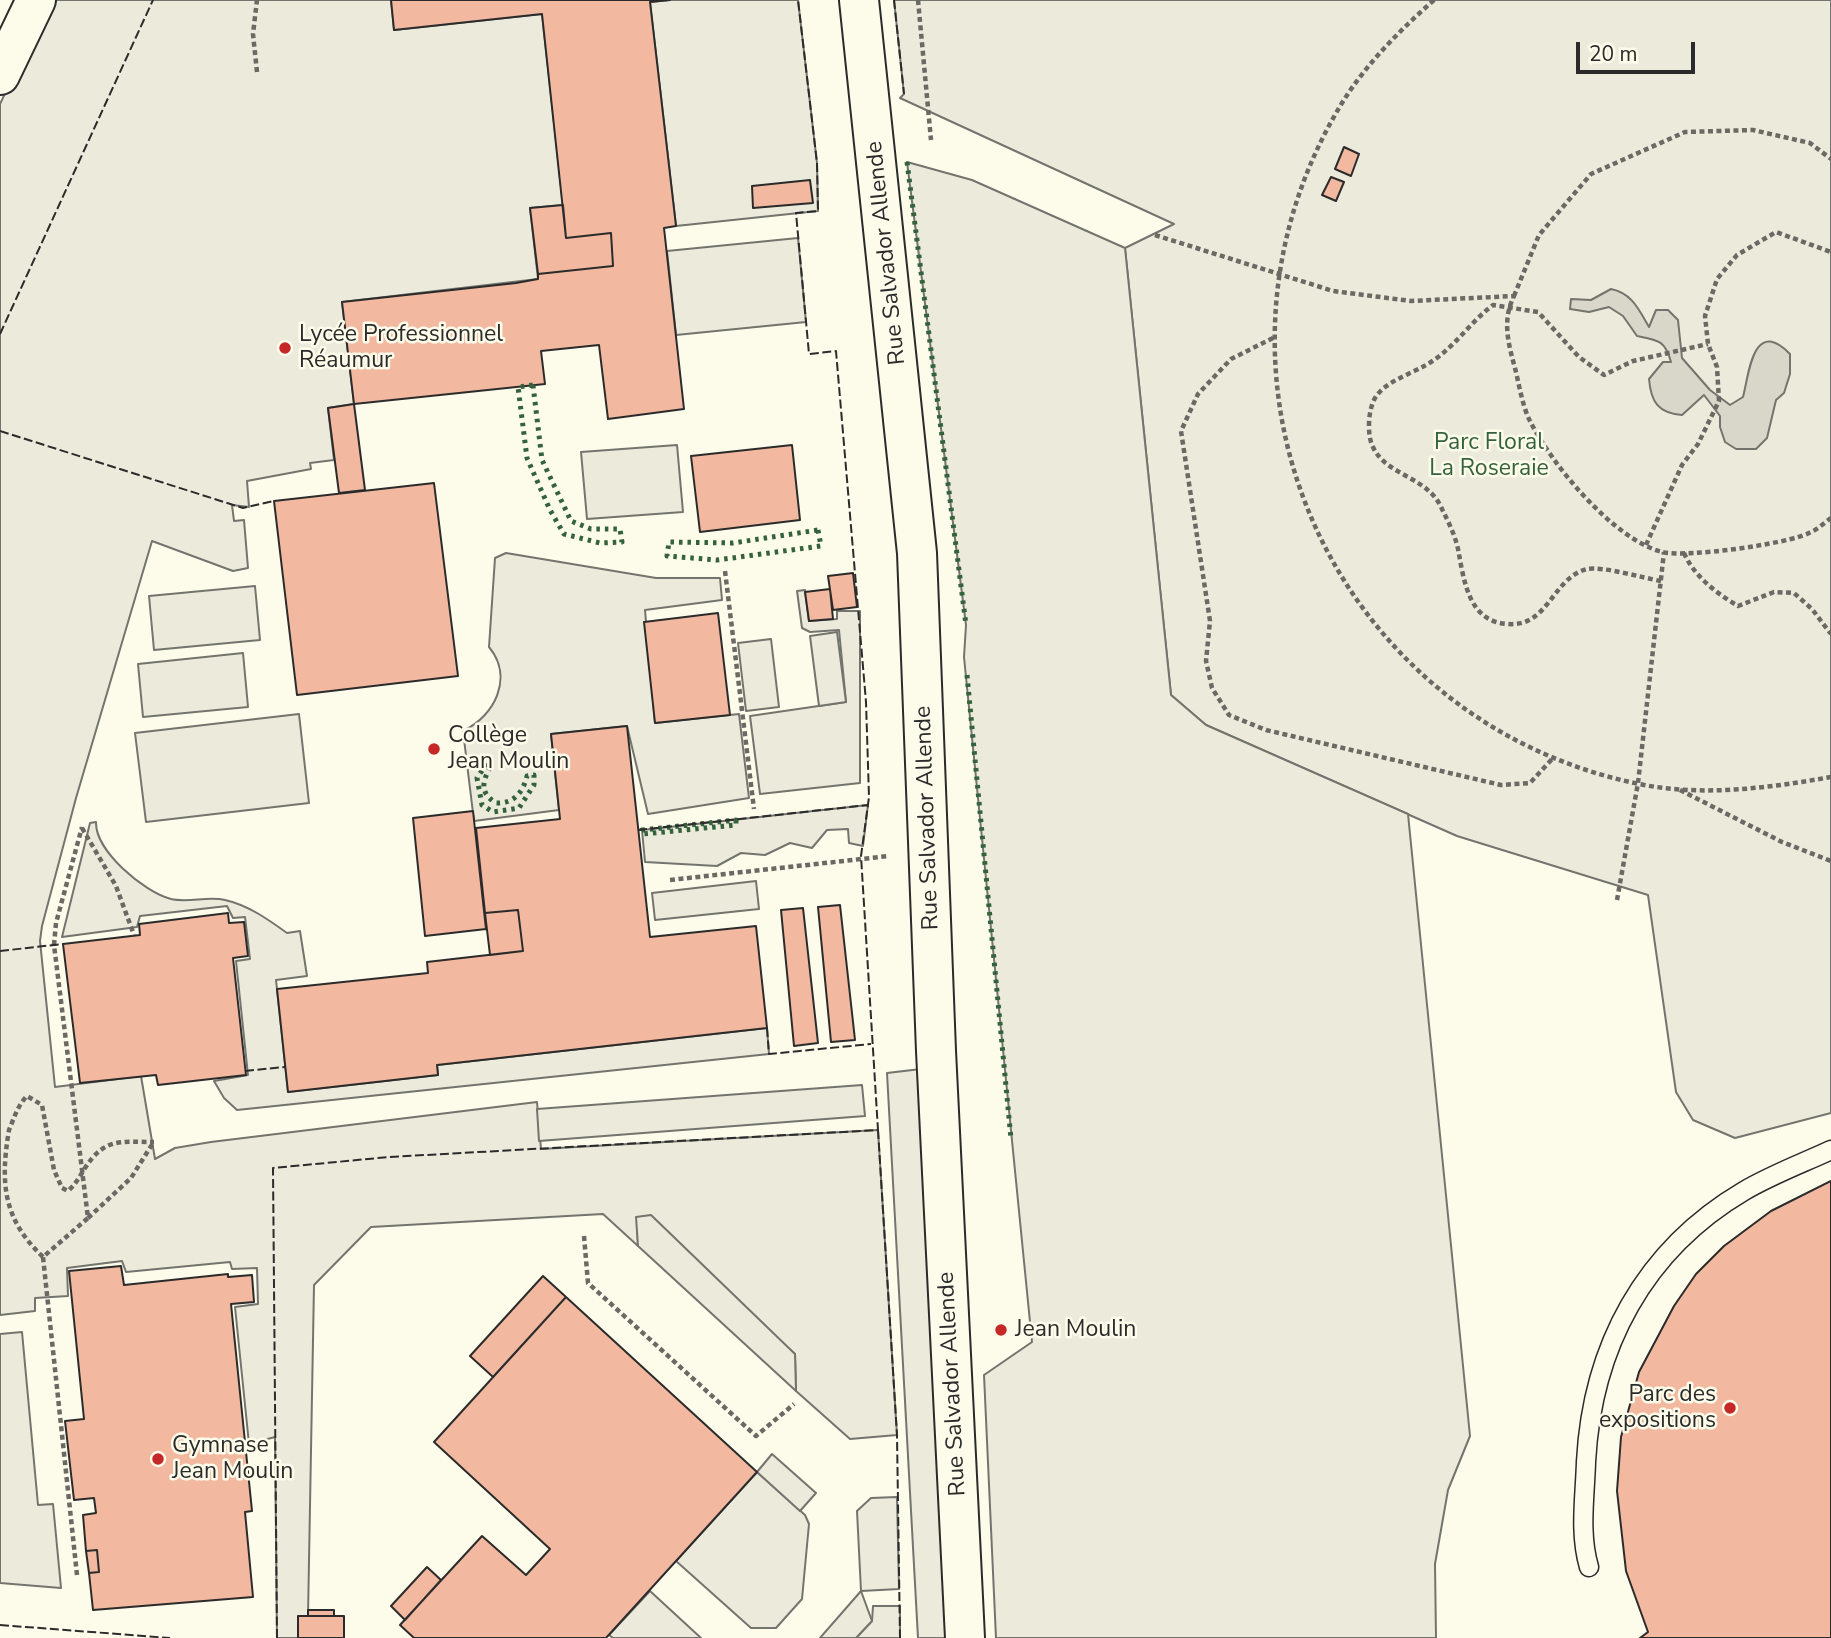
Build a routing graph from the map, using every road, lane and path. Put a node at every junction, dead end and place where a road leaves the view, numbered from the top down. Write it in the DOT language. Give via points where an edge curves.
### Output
graph roads {
  1 [pos="36,0"];
  2 [pos="257,0"];
  3 [pos="859,0"];
  4 [pos="918,0"];
  5 [pos="1434,0"];
  6 [pos="257,72"];
  7 [pos="0,75"];
  8 [pos="931,140"];
  9 [pos="1831,159"];
  10 [pos="1155,234"];
  11 [pos="1831,252"];
  12 [pos="1279,272"];
  13 [pos="1514,296"];
  14 [pos="1509,306"];
  15 [pos="1273,338"];
  16 [pos="1708,344"];
  17 [pos="1831,518"];
  18 [pos="1646,545"];
  19 [pos="1664,552"];
  20 [pos="1684,553"];
  21 [pos="725,571"];
  22 [pos="1661,581"];
  23 [pos="1831,634"];
  24 [pos="1553,758"];
  25 [pos="1831,777"];
  26 [pos="1638,783"];
  27 [pos="1676,789"];
  28 [pos="754,809"];
  29 [pos="861,856"];
  30 [pos="1831,861"];
  31 [pos="670,880"];
  32 [pos="1617,900"];
  33 [pos="134,935"];
  34 [pos="1831,1150"];
  35 [pos="82,1172"];
  36 [pos="88,1219"];
  37 [pos="584,1236"];
  38 [pos="43,1257"];
  39 [pos="794,1404"];
  40 [pos="1589,1567"];
  41 [pos="77,1574"];
  42 [pos="965,1638"];
  1 -- 7 [label="street"];
  2 -- 6 [label="path" via="253,34"];
  3 -- 42 [label="street, Rue Salvador Allende" via="917,553"];
  4 -- 8 [label="path"];
  5 -- 12 [label="path" via="1392,37 1339,108 1301,187"];
  9 -- 13 [label="path" via="1810,144 1753,130 1685,132 1591,174 1539,235"];
  10 -- 12 [label="path"];
  11 -- 16 [label="path" via="1776,232 1737,255 1717,279 1705,316"];
  12 -- 13 [label="path" via="1334,291 1411,301"];
  12 -- 15 [label="path"];
  13 -- 14 [label="path"];
  14 -- 16 [label="path" via="1538,312 1578,357 1604,375 1633,361"];
  14 -- 18 [label="path" via="1506,336 1529,418 1565,477 1610,520"];
  14 -- 22 [label="path" via="1493,305 1447,351 1394,381 1374,400 1369,424 1373,447 1385,462 1437,496 1458,547 1459,570 1469,598 1485,618 1508,624 1530,621 1569,578 1589,569"];
  15 -- 24 [label="path" via="1279,414 1298,488 1329,559 1364,612 1424,678 1485,724"];
  15 -- 24 [label="path" via="1231,359 1198,394 1181,431 1210,621 1206,661 1212,688 1229,715 1266,730 1502,785 1530,783"];
  16 -- 18 [label="path" via="1717,367 1719,401 1682,465"];
  17 -- 20 [label="path" via="1809,534 1721,552"];
  18 -- 19 [label="path"];
  19 -- 20 [label="path"];
  19 -- 22 [label="path"];
  20 -- 23 [label="path" via="1690,567 1738,606 1774,592 1794,593"];
  21 -- 28 [label="path"];
  22 -- 26 [label="path"];
  24 -- 26 [label="path"];
  25 -- 27 [label="path" via="1759,790"];
  26 -- 27 [label="path"];
  26 -- 32 [label="path"];
  27 -- 30 [label="path"];
  29 -- 31 [label="path"];
  33 -- 35 [label="path" via="117,886 82,827 54,945"];
  34 -- 40 [label="lane" via="1745,1191 1679,1238 1636,1292 1602,1363 1587,1438 1582,1545"];
  35 -- 36 [label="path"];
  35 -- 36 [label="path" via="93,1156 114,1141 154,1142 131,1178"];
  35 -- 38 [label="path" via="68,1191 62,1188 41,1105 27,1096 4,1144 0,1182 15,1227"];
  36 -- 38 [label="path"];
  37 -- 39 [label="path" via="588,1283 756,1436"];
  38 -- 41 [label="path"];
}
